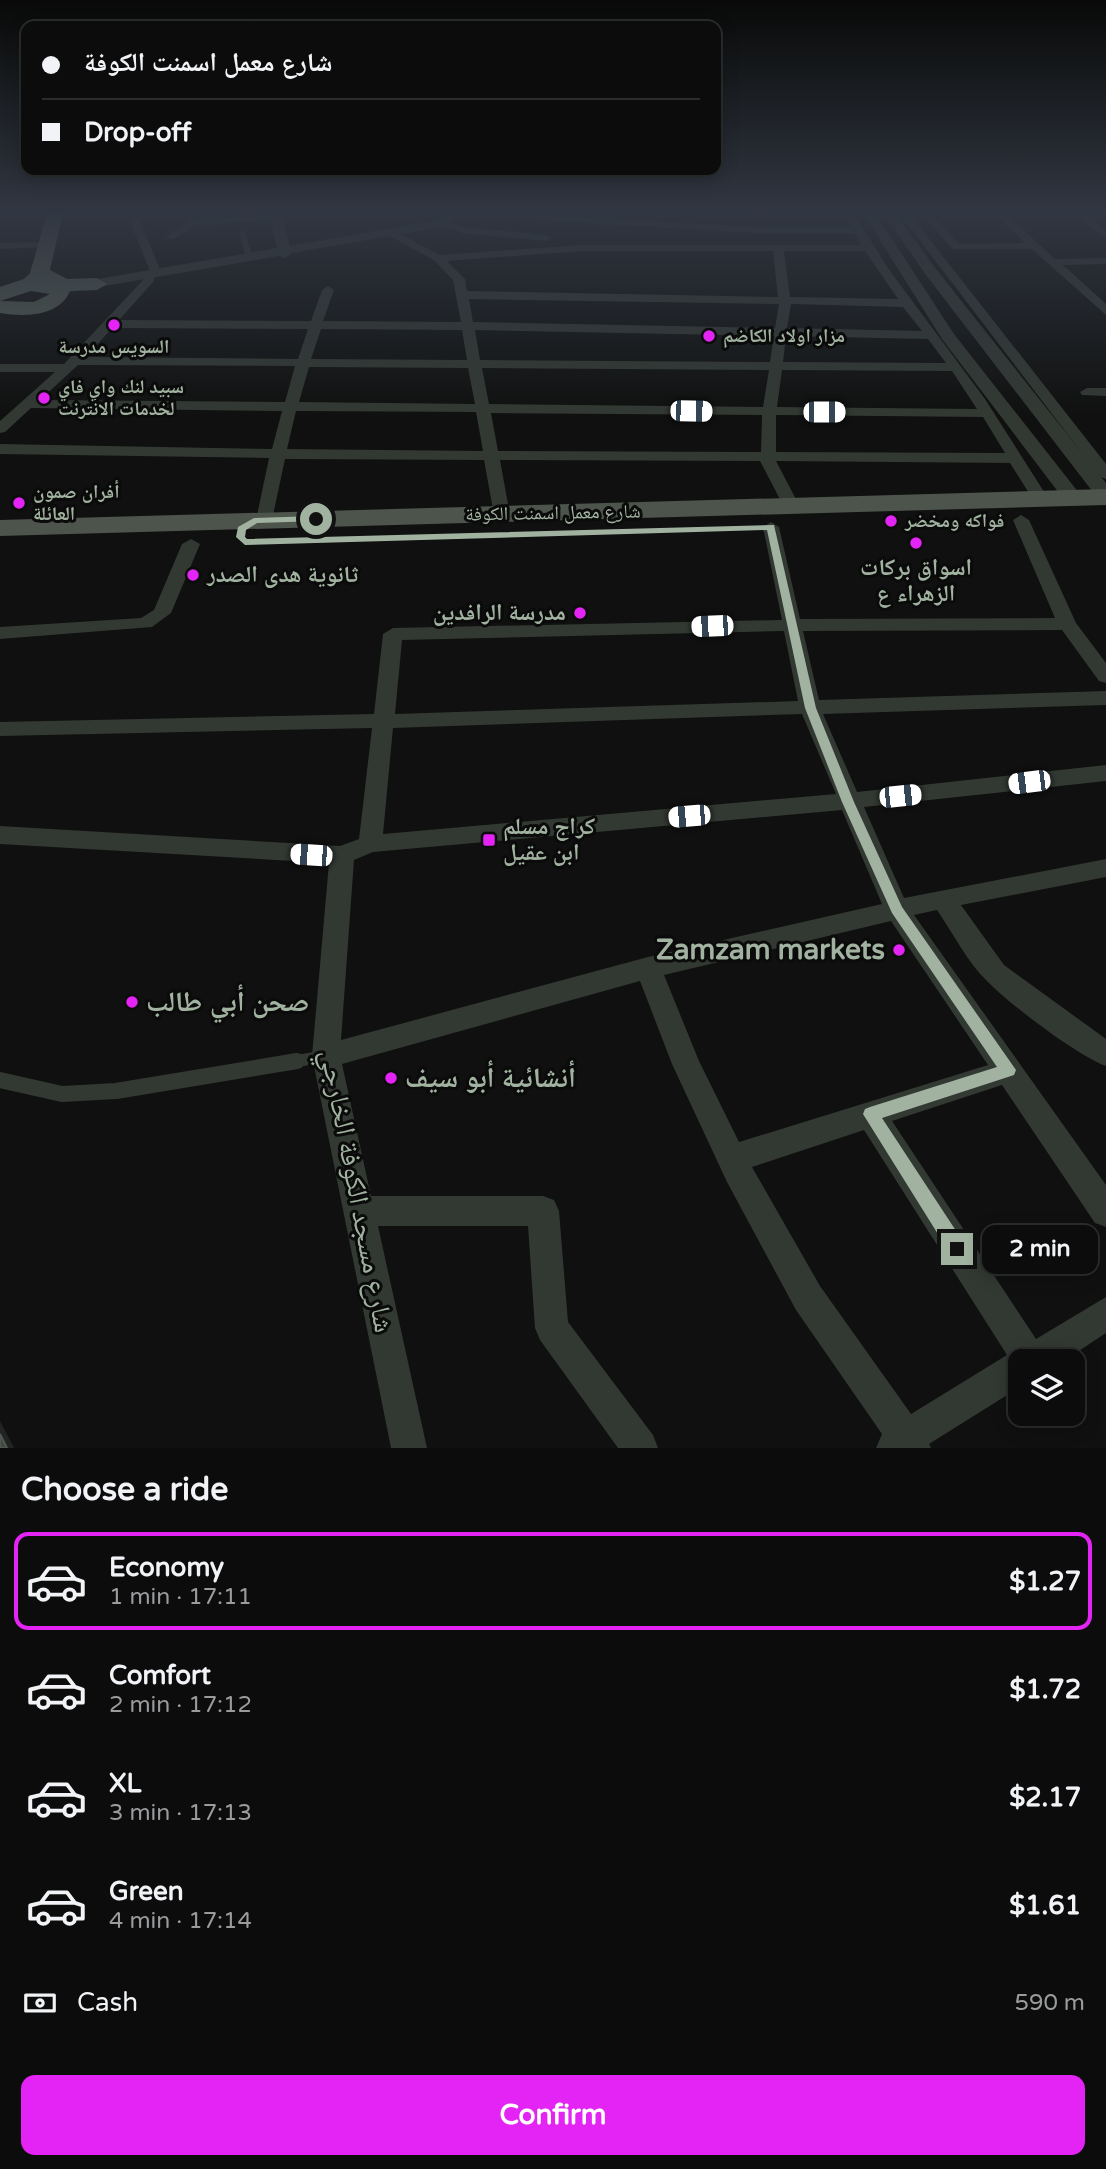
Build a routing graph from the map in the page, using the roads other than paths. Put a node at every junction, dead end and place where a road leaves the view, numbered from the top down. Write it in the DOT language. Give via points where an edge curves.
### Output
graph roads {
  1 [pos="34,281"];
  2 [pos="53,281"];
  3 [pos="121,281"];
  4 [pos="131,281"];
  5 [pos="149,281"];
  6 [pos="459,281"];
  7 [pos="782,281"];
  8 [pos="893,281"];
  9 [pos="909,281"];
  10 [pos="940,281"];
  11 [pos="1073,281"];
  12 [pos="97,284"];
  13 [pos="328,290"];
  14 [pos="52,291"];
  15 [pos="461,295"];
  16 [pos="2,302"];
  17 [pos="785,302"];
  18 [pos="909,303"];
  19 [pos="1106,311"];
  20 [pos="107,324"];
  21 [pos="316,324"];
  22 [pos="467,326"];
  23 [pos="0,328"];
  24 [pos="782,332"];
  25 [pos="929,335"];
  26 [pos="474,362"];
  27 [pos="71,365"];
  28 [pos="301,365"];
  29 [pos="778,365"];
  30 [pos="959,365"];
  31 [pos="0,368"];
  32 [pos="1087,392"];
  33 [pos="1106,392"];
  34 [pos="28,404"];
  35 [pos="482,406"];
  36 [pos="290,407"];
  37 [pos="769,412"];
  38 [pos="987,413"];
  39 [pos="0,429"];
  40 [pos="0,449"];
  41 [pos="276,454"];
  42 [pos="491,456"];
  43 [pos="769,457"];
  44 [pos="1014,458"];
  45 [pos="1097,474"];
  46 [pos="1064,487"];
  47 [pos="1106,496"];
  48 [pos="1040,498"];
  49 [pos="792,508"];
  50 [pos="502,515"];
  51 [pos="1106,518"];
  52 [pos="1021,520"];
  53 [pos="254,527"];
  54 [pos="771,527"];
  55 [pos="0,528"];
  56 [pos="202,536"];
  57 [pos="0,547"];
  58 [pos="1067,624"];
  59 [pos="792,625"];
  60 [pos="0,633"];
  61 [pos="1106,677"];
  62 [pos="1106,698"];
  63 [pos="810,708"];
  64 [pos="384,721"];
  65 [pos="0,729"];
  66 [pos="1106,773"];
  67 [pos="848,802"];
  68 [pos="0,835"];
  69 [pos="370,844"];
  70 [pos="342,855"];
  71 [pos="1106,868"];
  72 [pos="943,899"];
  73 [pos="897,910"];
  74 [pos="648,968"];
  75 [pos="1106,1054"];
  76 [pos="326,1056"];
  77 [pos="1008,1070"];
  78 [pos="0,1080"];
  79 [pos="870,1114"];
  80 [pos="732,1158"];
  81 [pos="359,1211"];
  82 [pos="1106,1212"];
  83 [pos="1106,1314"];
  84 [pos="1022,1349"];
  85 [pos="1049,1349"];
  86 [pos="1008,1375"];
  87 [pos="904,1445"];
  88 [pos="409,1448"];
  89 [pos="640,1448"];
  1 -- 16 [label="highway"];
  2 -- 14 [label="highway"];
  3 -- 12 [label="street"];
  4 -- 14 [label="street" via="80,291"];
  5 -- 20 [label="street"];
  6 -- 15 [label="street"];
  7 -- 17 [label="street"];
  8 -- 18 [label="street"];
  9 -- 30 [label="street"];
  10 -- 45 [label="street"];
  11 -- 19 [label="street"];
  12 -- 14 [label="highway" via="55,282"];
  13 -- 21 [label="street"];
  14 -- 16 [label="highway"];
  14 -- 23 [label="highway"];
  15 -- 17 [label="street" via="580,293"];
  15 -- 22 [label="street"];
  17 -- 18 [label="street"];
  17 -- 24 [label="street"];
  18 -- 25 [label="street"];
  20 -- 21 [label="street"];
  20 -- 27 [label="street"];
  21 -- 22 [label="street"];
  21 -- 28 [label="street"];
  22 -- 24 [label="street"];
  22 -- 26 [label="street"];
  24 -- 25 [label="street"];
  24 -- 29 [label="street"];
  25 -- 30 [label="street"];
  26 -- 28 [label="street"];
  26 -- 29 [label="street"];
  26 -- 35 [label="street"];
  27 -- 28 [label="street"];
  27 -- 31 [label="street"];
  27 -- 34 [label="street"];
  28 -- 36 [label="street"];
  29 -- 30 [label="street"];
  29 -- 37 [label="street"];
  30 -- 38 [label="street"];
  30 -- 46 [label="street"];
  32 -- 33 [label="street"];
  34 -- 36 [label="street"];
  34 -- 39 [label="street"];
  35 -- 36 [label="street"];
  35 -- 37 [label="street"];
  35 -- 42 [label="street"];
  36 -- 41 [label="street"];
  37 -- 38 [label="street"];
  37 -- 43 [label="street"];
  38 -- 44 [label="street"];
  40 -- 41 [label="street"];
  41 -- 42 [label="street"];
  41 -- 53 [label="street"];
  42 -- 43 [label="street"];
  42 -- 50 [label="street"];
  43 -- 44 [label="street"];
  43 -- 49 [label="street"];
  44 -- 48 [label="street"];
  45 -- 46 [label="street"];
  45 -- 47 [label="street"];
  46 -- 47 [label="main road, شارع معمل اسمنت الكوفة"];
  46 -- 48 [label="main road, شارع معمل اسمنت الكوفة"];
  48 -- 49 [label="main road, شارع معمل اسمنت الكوفة"];
  49 -- 50 [label="main road, شارع معمل اسمنت الكوفة"];
  50 -- 53 [label="main road, شارع معمل اسمنت الكوفة"];
  51 -- 52 [label="main road, شارع معمل اسمنت الكوفة"];
  52 -- 54 [label="main road, شارع معمل اسمنت الكوفة"];
  52 -- 58 [label="street"];
  53 -- 54 [label="main road, شارع معمل اسمنت الكوفة"];
  53 -- 56 [label="main road, شارع معمل اسمنت الكوفة"];
  54 -- 59 [label="street"];
  55 -- 56 [label="main road, شارع معمل اسمنت الكوفة"];
  56 -- 57 [label="main road, شارع معمل اسمنت الكوفة"];
  56 -- 60 [label="street" via="155,619"];
  58 -- 59 [label="street"];
  58 -- 61 [label="street"];
  59 -- 63 [label="street"];
  59 -- 64 [label="street" via="393,634"];
  62 -- 63 [label="street"];
  63 -- 64 [label="street"];
  63 -- 67 [label="street"];
  64 -- 65 [label="street"];
  64 -- 69 [label="street"];
  66 -- 67 [label="street"];
  67 -- 69 [label="street"];
  67 -- 73 [label="street"];
  68 -- 70 [label="street"];
  69 -- 70 [label="street"];
  70 -- 76 [label="street, شارع مسجد الكوفة الخارجي"];
  71 -- 72 [label="street"];
  72 -- 73 [label="street"];
  72 -- 75 [label="street" via="995,973"];
  73 -- 74 [label="street"];
  73 -- 77 [label="street"];
  74 -- 76 [label="street"];
  74 -- 80 [label="street" via="686,1064"];
  76 -- 78 [label="lane" via="116,1091 62,1094"];
  76 -- 81 [label="street, شارع مسجد الكوفة الخارجي"];
  77 -- 79 [label="street"];
  77 -- 82 [label="street"];
  79 -- 80 [label="street"];
  79 -- 84 [label="street"];
  80 -- 87 [label="street" via="808,1298"];
  81 -- 88 [label="street, شارع مسجد الكوفة الخارجي"];
  81 -- 89 [label="street" via="543,1211 552,1328"];
  83 -- 85 [label="street"];
  86 -- 87 [label="street"];
}
